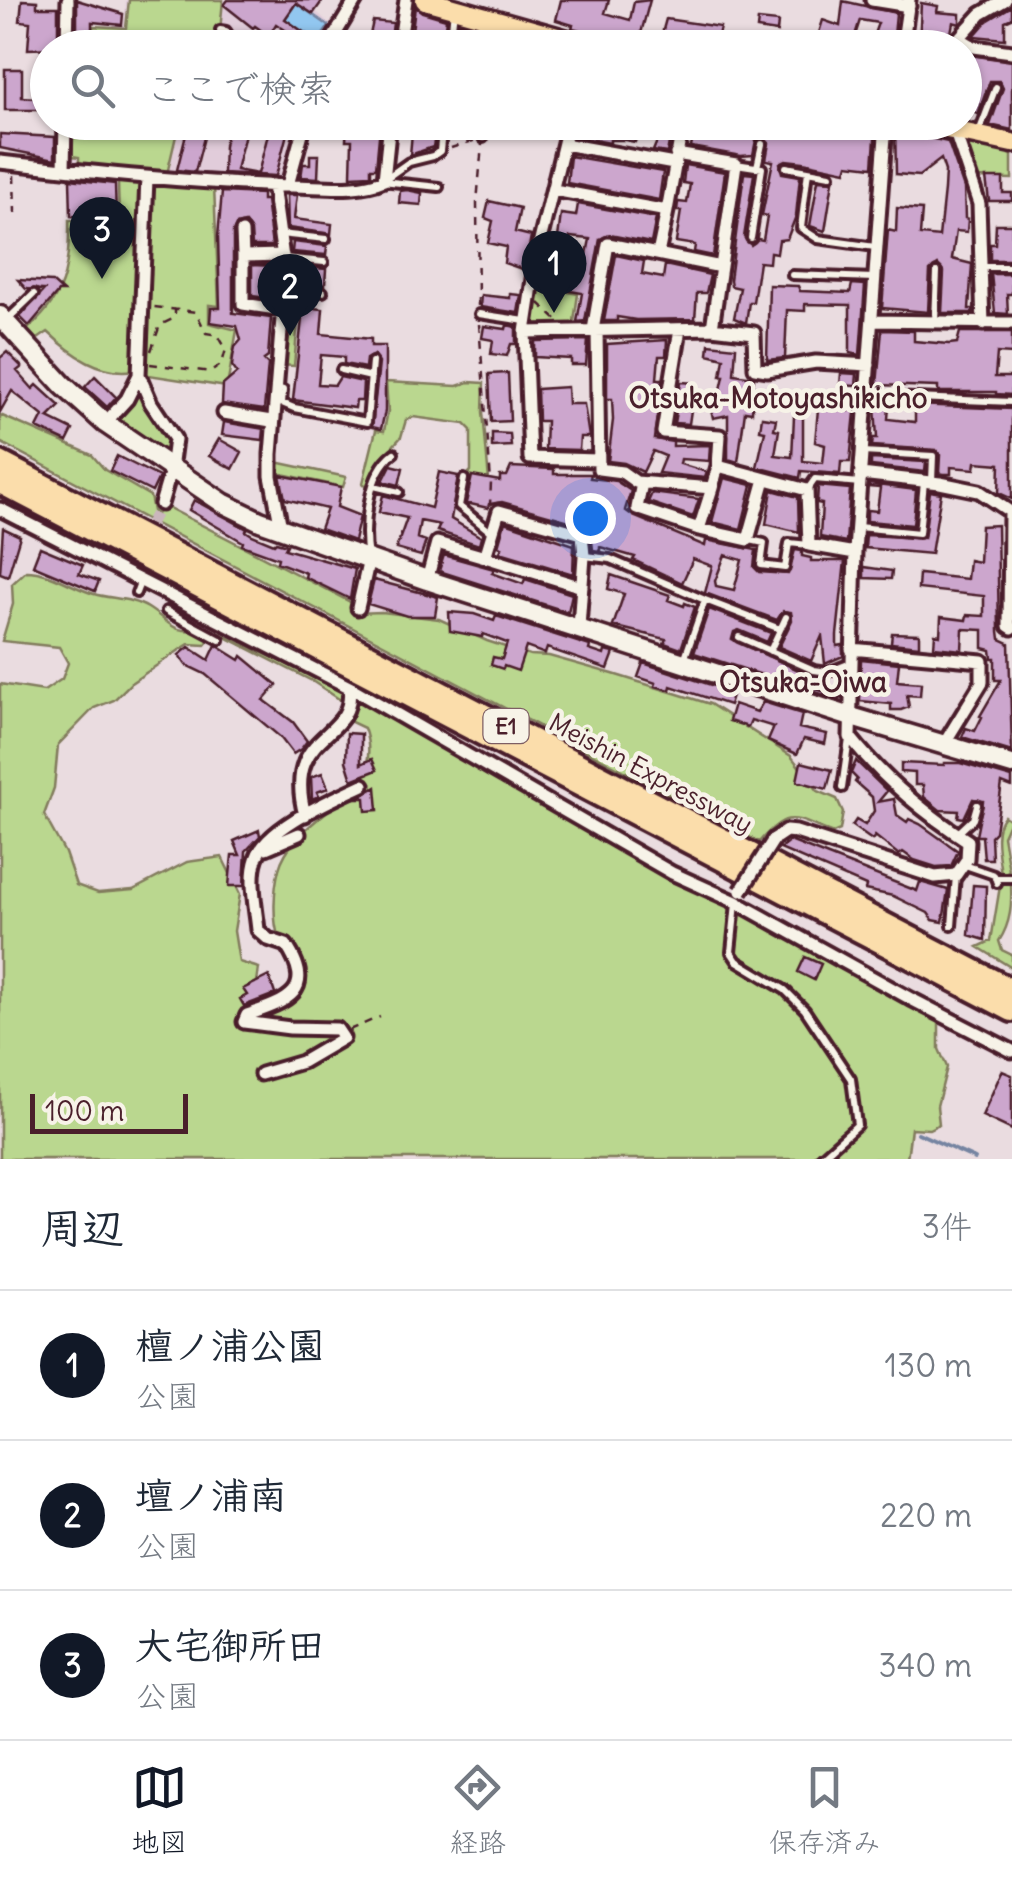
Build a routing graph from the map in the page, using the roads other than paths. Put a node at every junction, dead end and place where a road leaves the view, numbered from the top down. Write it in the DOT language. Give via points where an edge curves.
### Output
graph roads {
  1 [pos="68,0"];
  2 [pos="356,0"];
  3 [pos="406,0"];
  4 [pos="425,0"];
  5 [pos="872,0"];
  6 [pos="1005,0"];
  7 [pos="909,3"];
  8 [pos="991,4"];
  9 [pos="455,6"];
  10 [pos="483,15"];
  11 [pos="67,30"];
  12 [pos="338,30"];
  13 [pos="402,30"];
  14 [pos="452,30"];
  15 [pos="480,30"];
  16 [pos="533,30"];
  17 [pos="905,30"];
  18 [pos="967,30"];
  19 [pos="982,48"];
  20 [pos="1012,52"];
  21 [pos="996,86"];
  22 [pos="982,126"];
  23 [pos="982,138"];
  24 [pos="65,140"];
  25 [pos="300,140"];
  26 [pos="388,140"];
  27 [pos="441,140"];
  28 [pos="565,140"];
  29 [pos="679,140"];
  30 [pos="884,140"];
  31 [pos="958,140"];
  32 [pos="1012,143"];
  33 [pos="564,144"];
  34 [pos="762,144"];
  35 [pos="675,159"];
  36 [pos="0,162"];
  37 [pos="736,164"];
  38 [pos="786,167"];
  39 [pos="757,168"];
  40 [pos="64,169"];
  41 [pos="808,171"];
  42 [pos="830,175"];
  43 [pos="147,178"];
  44 [pos="382,181"];
  45 [pos="272,185"];
  46 [pos="288,186"];
  47 [pos="440,186"];
  48 [pos="554,190"];
  49 [pos="666,211"];
  50 [pos="242,232"];
  51 [pos="280,234"];
  52 [pos="752,238"];
  53 [pos="326,239"];
  54 [pos="875,247"];
  55 [pos="658,254"];
  56 [pos="243,256"];
  57 [pos="283,257"];
  58 [pos="324,262"];
  59 [pos="721,267"];
  60 [pos="984,267"];
  61 [pos="1012,267"];
  62 [pos="937,272"];
  63 [pos="792,275"];
  64 [pos="874,278"];
  65 [pos="284,287"];
  66 [pos="322,292"];
  67 [pos="34,294"];
  68 [pos="283,310"];
  69 [pos="478,314"];
  70 [pos="873,322"];
  71 [pos="1012,323"];
  72 [pos="935,324"];
  73 [pos="983,324"];
  74 [pos="4,326"];
  75 [pos="526,326"];
  76 [pos="680,328"];
  77 [pos="712,328"];
  78 [pos="595,330"];
  79 [pos="372,362"];
  80 [pos="869,365"];
  81 [pos="341,370"];
  82 [pos="139,375"];
  83 [pos="371,376"];
  84 [pos="274,388"];
  85 [pos="867,396"];
  86 [pos="1012,402"];
  87 [pos="224,412"];
  88 [pos="271,421"];
  89 [pos="105,423"];
  90 [pos="863,452"];
  91 [pos="394,453"];
  92 [pos="598,460"];
  93 [pos="0,462"];
  94 [pos="718,466"];
  95 [pos="171,470"];
  96 [pos="464,479"];
  97 [pos="861,479"];
  98 [pos="765,480"];
  99 [pos="928,481"];
  100 [pos="0,483"];
  101 [pos="642,483"];
  102 [pos="374,486"];
  103 [pos="712,488"];
  104 [pos="808,490"];
  105 [pos="399,492"];
  106 [pos="161,504"];
  107 [pos="0,509"];
  108 [pos="1011,512"];
  109 [pos="858,526"];
  110 [pos="280,528"];
  111 [pos="699,529"];
  112 [pos="492,533"];
  113 [pos="748,540"];
  114 [pos="809,545"];
  115 [pos="856,552"];
  116 [pos="584,556"];
  117 [pos="485,557"];
  118 [pos="369,559"];
  119 [pos="142,579"];
  120 [pos="427,580"];
  121 [pos="582,586"];
  122 [pos="136,593"];
  123 [pos="705,600"];
  124 [pos="358,608"];
  125 [pos="166,611"];
  126 [pos="786,617"];
  127 [pos="578,627"];
  128 [pos="1012,628"];
  129 [pos="780,629"];
  130 [pos="739,637"];
  131 [pos="220,640"];
  132 [pos="851,649"];
  133 [pos="770,651"];
  134 [pos="683,662"];
  135 [pos="851,663"];
  136 [pos="349,687"];
  137 [pos="848,716"];
  138 [pos="850,737"];
  139 [pos="944,744"];
  140 [pos="1012,765"];
  141 [pos="364,786"];
  142 [pos="842,788"];
  143 [pos="976,805"];
  144 [pos="305,815"];
  145 [pos="299,834"];
  146 [pos="957,834"];
  147 [pos="263,848"];
  148 [pos="960,870"];
  149 [pos="1012,878"];
  150 [pos="739,896"];
  151 [pos="952,926"];
  152 [pos="1012,990"];
  153 [pos="1012,1011"];
  154 [pos="1012,1051"];
  155 [pos="261,1074"];
  156 [pos="819,1159"];
  1 -- 11 [label="street"];
  2 -- 12 [label="street"];
  3 -- 13 [label="street"];
  4 -- 9 [label="main road"];
  5 -- 7 [label="street"];
  6 -- 8 [label="street"];
  7 -- 17 [label="street"];
  8 -- 18 [label="street"];
  9 -- 10 [label="main road"];
  9 -- 14 [label="lane"];
  10 -- 15 [label="lane"];
  10 -- 16 [label="main road"];
  19 -- 20 [label="street"];
  21 -- 22 [label="lane"];
  23 -- 32 [label="main road"];
  24 -- 40 [label="street"];
  25 -- 46 [label="street"];
  26 -- 44 [label="street"];
  27 -- 44 [label="lane" via="440,152"];
  28 -- 33 [label="street"];
  29 -- 35 [label="street"];
  30 -- 54 [label="street"];
  31 -- 60 [label="street" via="979,204"];
  33 -- 35 [label="street"];
  33 -- 48 [label="street"];
  34 -- 39 [label="lane"];
  35 -- 37 [label="street"];
  35 -- 49 [label="street"];
  36 -- 40 [label="street"];
  37 -- 39 [label="lane"];
  37 -- 59 [label="street"];
  38 -- 41 [label="lane"];
  39 -- 52 [label="lane"];
  40 -- 43 [label="street"];
  41 -- 42 [label="lane"];
  41 -- 54 [label="lane" via="801,228 818,240"];
  43 -- 45 [label="street"];
  43 -- 82 [label="street"];
  44 -- 46 [label="street"];
  44 -- 47 [label="lane"];
  45 -- 46 [label="street"];
  45 -- 51 [label="street"];
  48 -- 49 [label="street"];
  48 -- 75 [label="street"];
  49 -- 55 [label="street"];
  50 -- 56 [label="street"];
  51 -- 53 [label="lane"];
  51 -- 57 [label="street"];
  54 -- 64 [label="street"];
  55 -- 59 [label="street"];
  55 -- 78 [label="street" via="608,244"];
  56 -- 57 [label="street"];
  56 -- 68 [label="street" via="243,304"];
  57 -- 58 [label="lane"];
  57 -- 65 [label="street"];
  59 -- 77 [label="street"];
  60 -- 61 [label="lane"];
  60 -- 73 [label="street"];
  62 -- 72 [label="lane"];
  63 -- 64 [label="lane"];
  64 -- 70 [label="street"];
  65 -- 66 [label="lane"];
  65 -- 68 [label="street"];
  67 -- 74 [label="lane"];
  68 -- 84 [label="street"];
  69 -- 75 [label="lane"];
  70 -- 72 [label="street"];
  70 -- 80 [label="street"];
  71 -- 73 [label="street"];
  72 -- 73 [label="street"];
  74 -- 89 [label="street"];
  75 -- 78 [label="street"];
  75 -- 92 [label="street" via="530,458"];
  76 -- 77 [label="street"];
  76 -- 78 [label="street"];
  76 -- 94 [label="street" via="664,432 720,436"];
  77 -- 80 [label="street" via="754,333 755,368"];
  78 -- 92 [label="street"];
  79 -- 83 [label="lane"];
  80 -- 85 [label="street"];
  81 -- 83 [label="lane"];
  82 -- 89 [label="street"];
  82 -- 95 [label="street" via="174,439"];
  83 -- 84 [label="lane" via="367,422 294,408"];
  84 -- 88 [label="street"];
  85 -- 86 [label="lane"];
  85 -- 90 [label="street"];
  87 -- 88 [label="street"];
  88 -- 110 [label="street" via="270,476"];
  89 -- 95 [label="street"];
  90 -- 97 [label="street"];
  90 -- 99 [label="lane" via="933,456"];
  91 -- 102 [label="lane"];
  92 -- 101 [label="street" via="599,469"];
  93 -- 152 [label="highway, Meishin Expressway / E1"];
  94 -- 98 [label="street"];
  94 -- 103 [label="street"];
  95 -- 106 [label="street"];
  95 -- 110 [label="street" via="222,503"];
  96 -- 112 [label="lane" via="459,506"];
  97 -- 99 [label="street"];
  97 -- 104 [label="lane" via="815,479"];
  97 -- 109 [label="street"];
  98 -- 104 [label="street"];
  98 -- 113 [label="street"];
  99 -- 108 [label="street" via="979,491"];
  99 -- 109 [label="lane" via="919,533"];
  100 -- 153 [label="highway, Meishin Expressway / E1"];
  101 -- 103 [label="street"];
  101 -- 111 [label="street" via="637,508"];
  102 -- 105 [label="lane"];
  102 -- 118 [label="lane"];
  103 -- 111 [label="street"];
  104 -- 114 [label="street"];
  107 -- 119 [label="street"];
  108 -- 128 [label="street"];
  109 -- 115 [label="street"];
  110 -- 118 [label="street"];
  111 -- 113 [label="street"];
  112 -- 116 [label="street" via="499,510 582,534"];
  112 -- 117 [label="street"];
  113 -- 114 [label="lane" via="764,543 761,565 786,568 789,542"];
  114 -- 115 [label="street"];
  115 -- 132 [label="street"];
  116 -- 121 [label="street"];
  116 -- 123 [label="lane" via="610,560"];
  117 -- 120 [label="street" via="437,543"];
  117 -- 121 [label="street"];
  118 -- 120 [label="street"];
  118 -- 124 [label="street"];
  119 -- 122 [label="lane"];
  119 -- 136 [label="street"];
  120 -- 127 [label="street"];
  121 -- 127 [label="street"];
  123 -- 129 [label="lane"];
  123 -- 134 [label="lane"];
  125 -- 131 [label="lane"];
  126 -- 129 [label="lane"];
  127 -- 134 [label="street"];
  129 -- 133 [label="lane"];
  130 -- 133 [label="lane"];
  132 -- 135 [label="street"];
  132 -- 139 [label="street" via="982,661 982,682"];
  133 -- 135 [label="lane" via="814,670"];
  134 -- 137 [label="street"];
  135 -- 137 [label="street"];
  136 -- 144 [label="street" via="349,708 301,765"];
  136 -- 150 [label="street" via="672,873"];
  137 -- 138 [label="street"];
  137 -- 139 [label="street"];
  138 -- 142 [label="lane"];
  138 -- 146 [label="street"];
  139 -- 140 [label="street"];
  141 -- 144 [label="street"];
  143 -- 146 [label="lane" via="973,819"];
  144 -- 147 [label="street"];
  145 -- 147 [label="street"];
  146 -- 148 [label="street" via="968,841"];
  147 -- 155 [label="street" via="255,862 258,930 286,945 301,973 291,996 244,1022 337,1029 343,1038 302,1062"];
  148 -- 149 [label="lane"];
  148 -- 150 [label="street, bridge" via="935,877 786,831"];
  148 -- 151 [label="lane"];
  150 -- 154 [label="street" via="911,1000"];
  150 -- 156 [label="lane" via="731,952 805,1010 851,1079 857,1126"];
}
